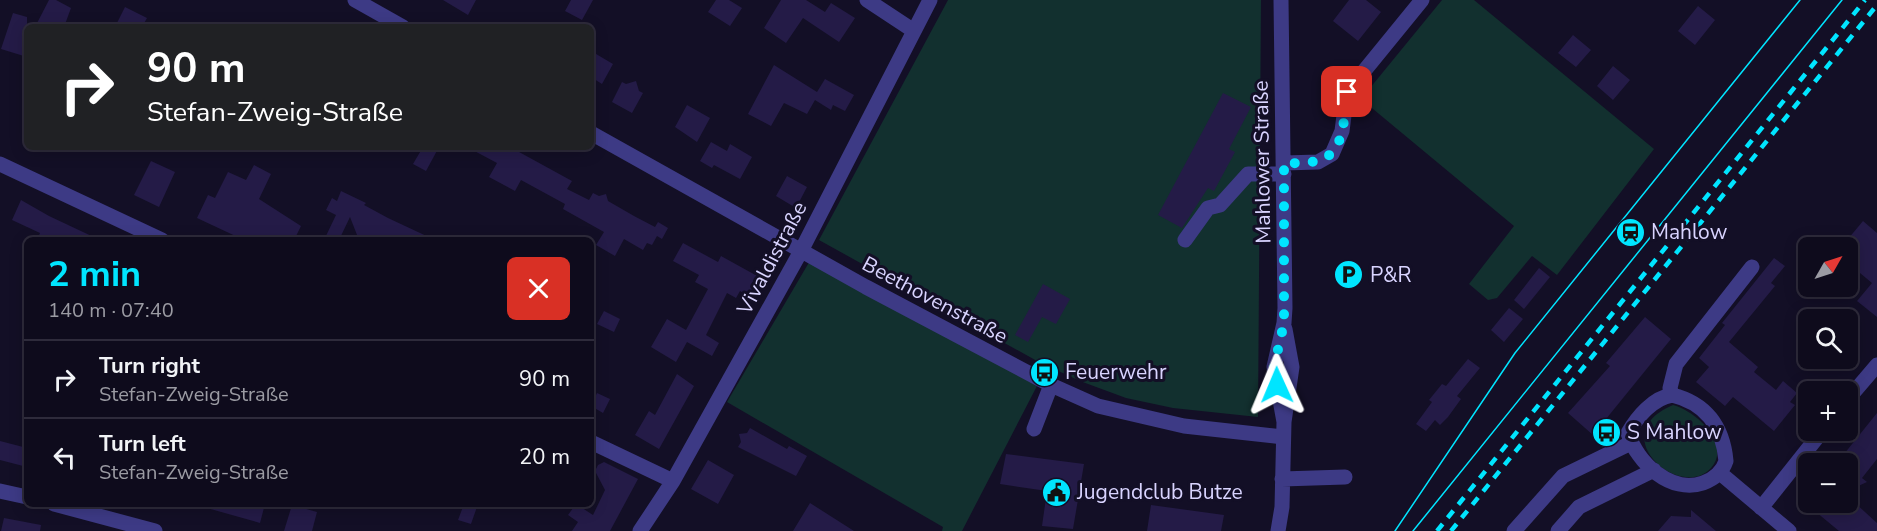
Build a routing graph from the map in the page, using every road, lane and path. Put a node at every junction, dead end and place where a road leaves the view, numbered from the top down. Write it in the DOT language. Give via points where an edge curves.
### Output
graph roads {
  1 [pos="355,0"];
  2 [pos="867,0"];
  3 [pos="930,0"];
  4 [pos="1281,0"];
  5 [pos="1422,0"];
  6 [pos="398,24"];
  7 [pos="914,31"];
  8 [pos="594,135"];
  9 [pos="0,164"];
  10 [pos="1284,169"];
  11 [pos="156,237"];
  12 [pos="1185,240"];
  13 [pos="801,252"];
  14 [pos="1752,267"];
  15 [pos="1877,365"];
  16 [pos="1051,385"];
  17 [pos="1858,387"];
  18 [pos="1672,395"];
  19 [pos="1034,429"];
  20 [pos="1283,437"];
  21 [pos="1814,441"];
  22 [pos="594,443"];
  23 [pos="1631,444"];
  24 [pos="1654,470"];
  25 [pos="1720,473"];
  26 [pos="1345,477"];
  27 [pos="1282,478"];
  28 [pos="673,481"];
  29 [pos="0,491"];
  30 [pos="24,496"];
  31 [pos="65,507"];
  32 [pos="1761,508"];
  33 [pos="155,531"];
  34 [pos="640,531"];
  35 [pos="1278,531"];
  36 [pos="1514,531"];
  37 [pos="1558,531"];
  38 [pos="1789,531"];
  1 -- 6 [label="street"];
  2 -- 7 [label="street"];
  3 -- 7 [label="street, Vivaldistraße"];
  4 -- 10 [label="street, Mahlower Straße"];
  5 -- 10 [label="street" via="1347,92 1342,131 1332,154 1318,162"];
  7 -- 13 [label="street, Vivaldistraße"];
  8 -- 13 [label="street, Beethovenstraße"];
  9 -- 11 [label="street"];
  10 -- 12 [label="street" via="1248,174 1220,205 1208,208"];
  10 -- 20 [label="street, Mahlower Straße" via="1284,323 1274,367"];
  13 -- 16 [label="street, Beethovenstraße"];
  13 -- 28 [label="street, Vivaldistraße"];
  14 -- 18 [label="street" via="1676,364"];
  15 -- 17 [label="street"];
  16 -- 19 [label="street"];
  16 -- 20 [label="street, Beethovenstraße" via="1129,415 1184,426"];
  18 -- 23 [label="street" via="1652,404 1631,428"];
  18 -- 25 [label="street" via="1689,399 1719,427 1725,441 1726,461"];
  20 -- 27 [label="street, Mahlower Straße"];
  21 -- 32 [label="street"];
  22 -- 28 [label="street"];
  23 -- 24 [label="street"];
  23 -- 36 [label="street" via="1563,476"];
  24 -- 25 [label="street" via="1673,484 1692,487 1713,480"];
  24 -- 37 [label="street" via="1580,507"];
  25 -- 32 [label="street"];
  26 -- 27 [label="street"];
  27 -- 35 [label="street, Mahlower Straße"];
  28 -- 34 [label="street, Vivaldistraße"];
  29 -- 30 [label="street"];
  31 -- 33 [label="street"];
  32 -- 38 [label="street"];
}
